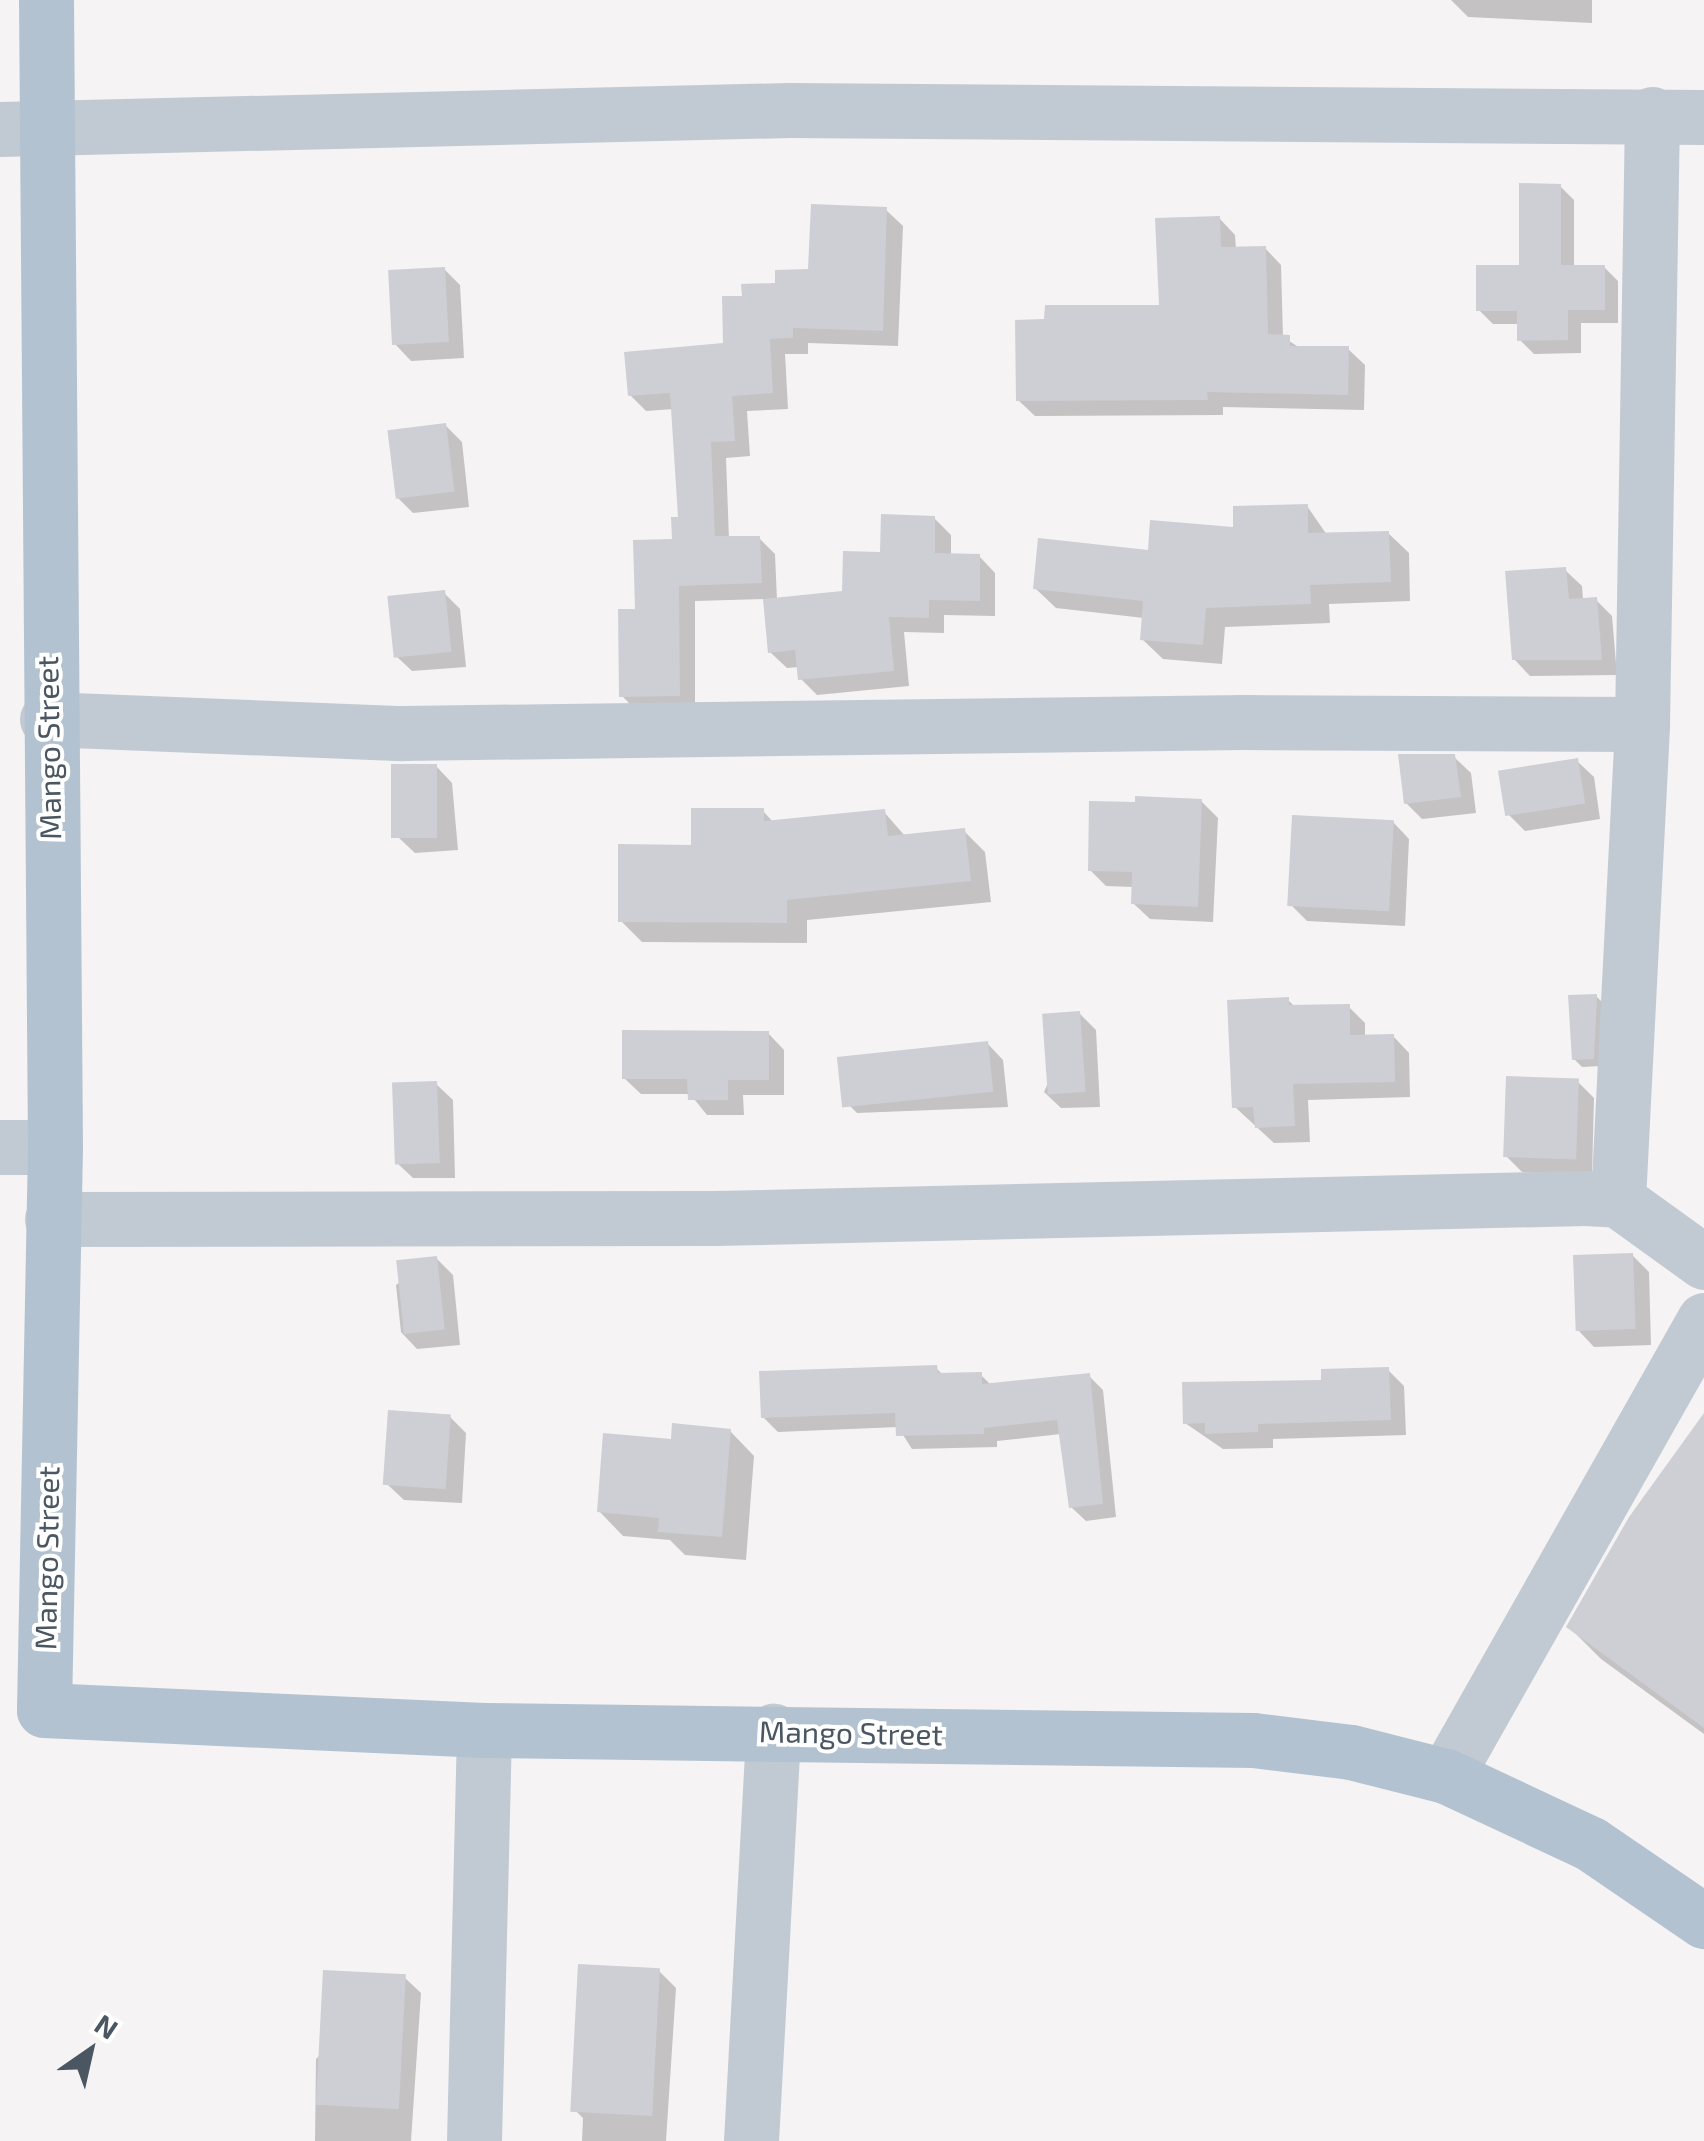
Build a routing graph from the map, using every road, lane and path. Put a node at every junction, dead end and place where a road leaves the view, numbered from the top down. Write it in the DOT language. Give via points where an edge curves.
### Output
graph roads {
  1 [pos="46,0"];
  2 [pos="1678,116"];
  3 [pos="23,128"];
  4 [pos="47,720"];
  5 [pos="1642,724"];
  6 [pos="0,1146"];
  7 [pos="55,1147"];
  8 [pos="1618,1200"];
  9 [pos="52,1219"];
  10 [pos="1704,1262"];
  11 [pos="1704,1320"];
  12 [pos="22,1711"];
  13 [pos="484,1730"];
  14 [pos="772,1731"];
  15 [pos="1446,1776"];
  16 [pos="1704,1920"];
  17 [pos="474,2141"];
  18 [pos="751,2141"];
  1 -- 3 [label="main road, Mango Street"];
  2 -- 3 [label="street" via="789,110"];
  2 -- 5 [label="street"];
  3 -- 4 [label="main road, Mango Street"];
  4 -- 5 [label="street" via="403,734 1244,722"];
  4 -- 7 [label="main road, Mango Street"];
  5 -- 8 [label="street"];
  6 -- 7 [label="street"];
  7 -- 9 [label="main road, Mango Street"];
  8 -- 9 [label="street" via="715,1218"];
  8 -- 10 [label="street"];
  9 -- 12 [label="main road, Mango Street"];
  11 -- 15 [label="street"];
  12 -- 13 [label="main road, Mango Street"];
  13 -- 14 [label="main road, Mango Street"];
  13 -- 17 [label="street"];
  14 -- 15 [label="main road, Mango Street" via="1253,1740 1351,1752"];
  14 -- 18 [label="street"];
  15 -- 16 [label="main road, Mango Street" via="1591,1844"];
}
